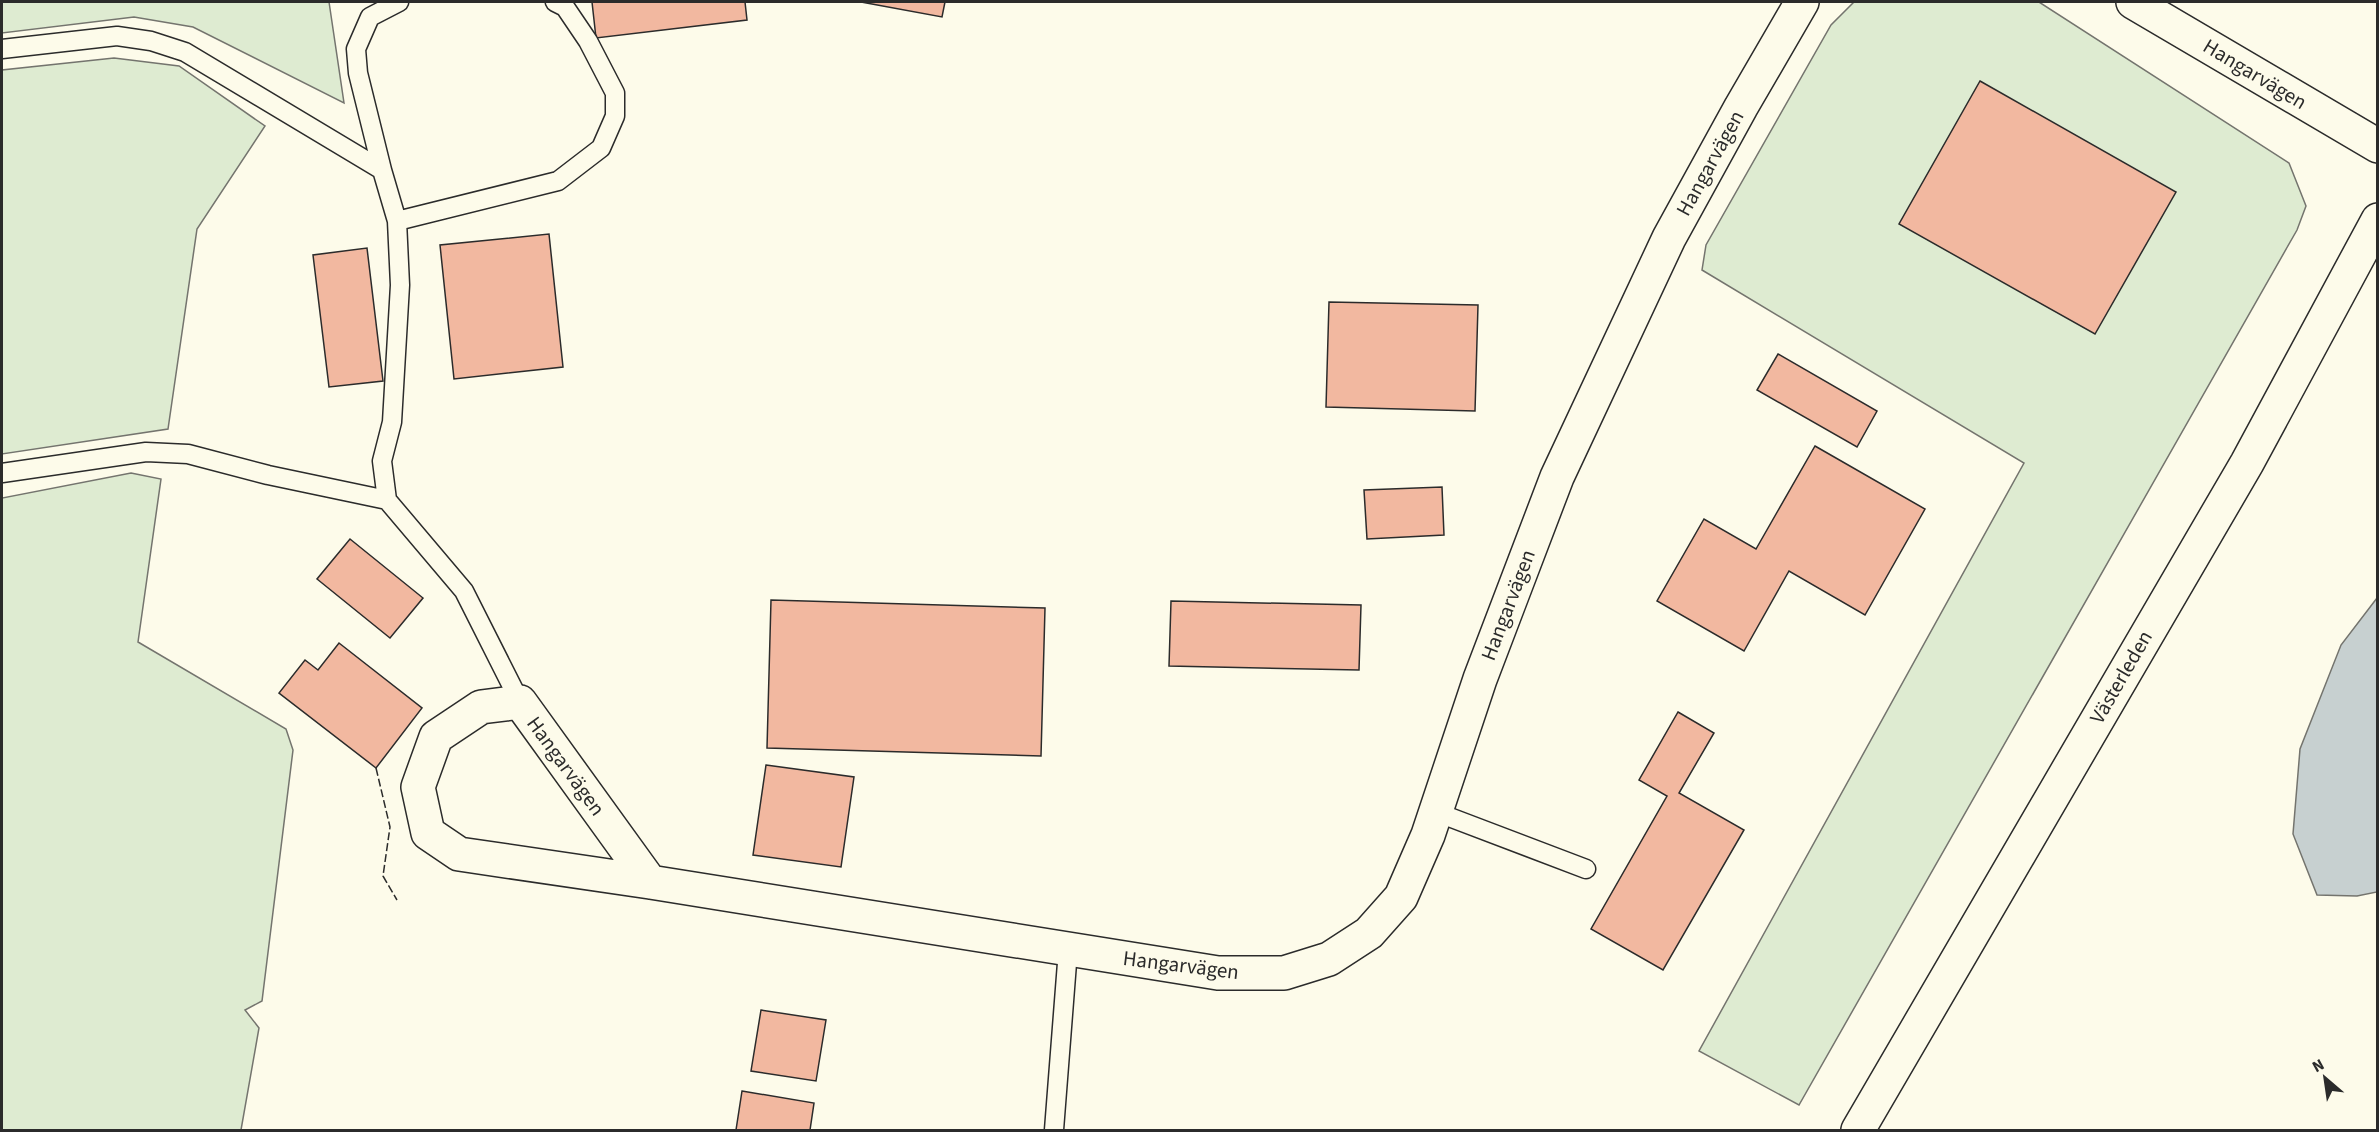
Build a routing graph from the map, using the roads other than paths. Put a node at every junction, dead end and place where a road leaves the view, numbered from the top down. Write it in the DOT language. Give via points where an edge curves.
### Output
graph roads {
  1 [pos="399,2"];
  2 [pos="555,2"];
  3 [pos="1802,2"];
  4 [pos="2133,2"];
  5 [pos="2,49"];
  6 [pos="2378,146"];
  7 [pos="382,170"];
  8 [pos="2378,220"];
  9 [pos="397,222"];
  10 [pos="2,473"];
  11 [pos="387,500"];
  12 [pos="520,702"];
  13 [pos="1436,812"];
  14 [pos="1586,869"];
  15 [pos="650,882"];
  16 [pos="1068,950"];
  17 [pos="1054,1131"];
  18 [pos="1858,1131"];
  1 -- 7 [label="lane" via="370,18 356,49 358,73"];
  2 -- 9 [label="lane" via="565,7 588,41 615,93 615,116 601,148 558,181"];
  3 -- 13 [label="street, Hangarvägen" via="1669,238 1557,477 1480,679"];
  4 -- 6 [label="street, Hangarvägen"];
  5 -- 7 [label="lane" via="117,36 151,41 185,52"];
  7 -- 9 [label="lane"];
  8 -- 18 [label="street, Västerleden" via="2247,464"];
  9 -- 11 [label="lane" via="400,285 392,422 382,461"];
  10 -- 11 [label="lane" via="146,452 188,454"];
  11 -- 12 [label="lane" via="464,591"];
  12 -- 15 [label="street, Hangarvägen"];
  12 -- 15 [label="street, Hangarvägen" via="481,707 436,737 418,787 428,833 459,854"];
  13 -- 14 [label="lane"];
  13 -- 16 [label="street, Hangarvägen" via="1401,897 1369,933 1329,959 1284,974 1218,973"];
  15 -- 16 [label="street, Hangarvägen"];
  16 -- 17 [label="lane"];
}
